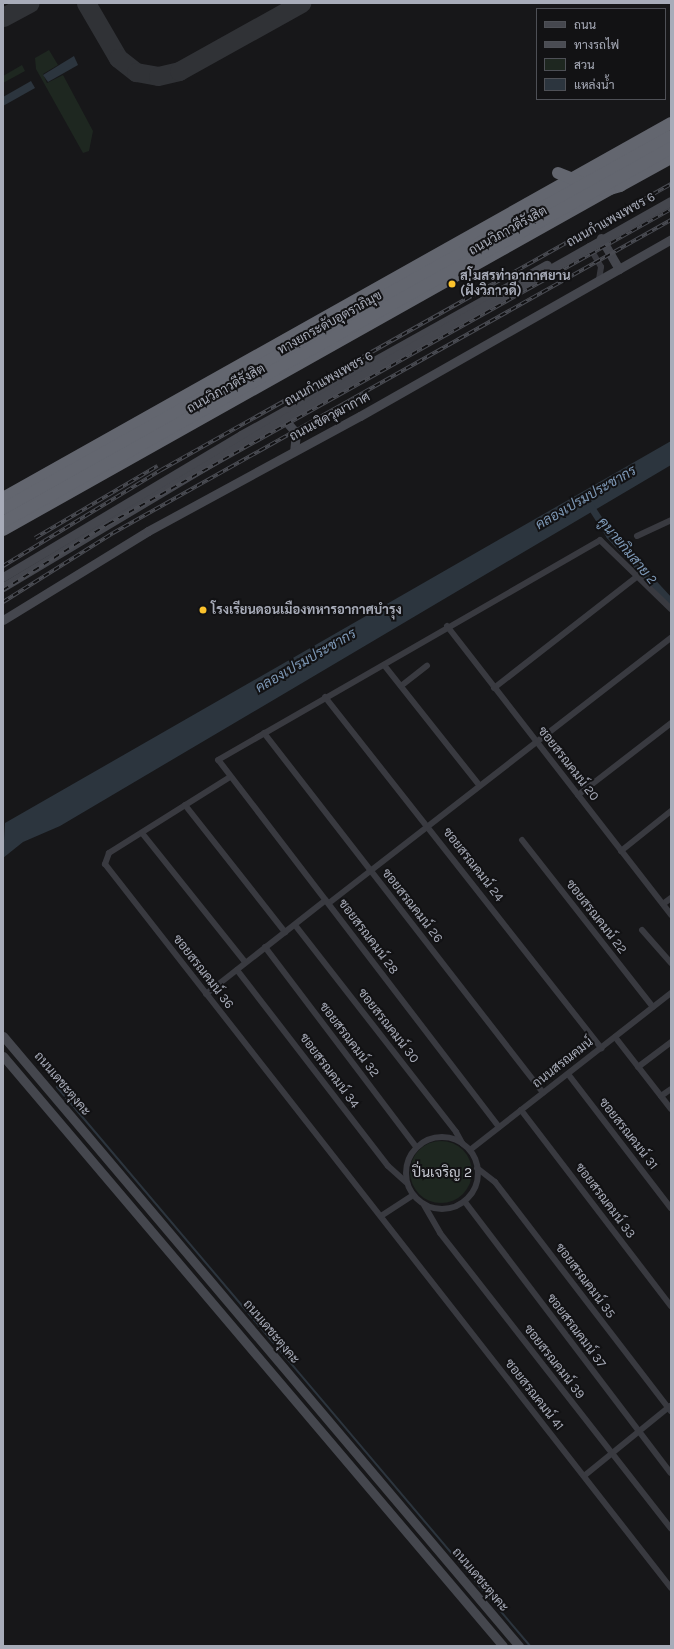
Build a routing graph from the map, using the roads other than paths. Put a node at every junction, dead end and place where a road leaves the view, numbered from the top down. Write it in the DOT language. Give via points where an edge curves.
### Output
graph roads {
  1 [pos="671,123"];
  2 [pos="671,136"];
  3 [pos="671,148"];
  4 [pos="671,155"];
  5 [pos="671,158"];
  6 [pos="558,173"];
  7 [pos="671,197"];
  8 [pos="671,201"];
  9 [pos="601,238"];
  10 [pos="671,239"];
  11 [pos="589,246"];
  12 [pos="619,269"];
  13 [pos="600,280"];
  14 [pos="284,419"];
  15 [pos="294,452"];
  16 [pos="3,498"];
  17 [pos="3,508"];
  18 [pos="671,520"];
  19 [pos="3,522"];
  20 [pos="3,530"];
  21 [pos="637,536"];
  22 [pos="639,575"];
  23 [pos="3,577"];
  24 [pos="3,587"];
  25 [pos="671,610"];
  26 [pos="3,620"];
  27 [pos="447,626"];
  28 [pos="671,638"];
  29 [pos="384,665"];
  30 [pos="427,666"];
  31 [pos="401,686"];
  32 [pos="494,688"];
  33 [pos="325,697"];
  34 [pos="671,723"];
  35 [pos="264,733"];
  36 [pos="536,742"];
  37 [pos="230,777"];
  38 [pos="479,785"];
  39 [pos="578,795"];
  40 [pos="185,806"];
  41 [pos="671,811"];
  42 [pos="428,825"];
  43 [pos="142,833"];
  44 [pos="522,840"];
  45 [pos="622,851"];
  46 [pos="370,870"];
  47 [pos="671,898"];
  48 [pos="328,901"];
  49 [pos="663,904"];
  50 [pos="671,914"];
  51 [pos="295,924"];
  52 [pos="642,930"];
  53 [pos="285,932"];
  54 [pos="265,947"];
  55 [pos="245,962"];
  56 [pos="671,963"];
  57 [pos="237,970"];
  58 [pos="671,993"];
  59 [pos="206,994"];
  60 [pos="653,1007"];
  61 [pos="3,1030"];
  62 [pos="6,1037"];
  63 [pos="615,1037"];
  64 [pos="671,1042"];
  65 [pos="601,1048"];
  66 [pos="3,1056"];
  67 [pos="638,1066"];
  68 [pos="568,1074"];
  69 [pos="671,1089"];
  70 [pos="544,1093"];
  71 [pos="661,1096"];
  72 [pos="671,1109"];
  73 [pos="521,1110"];
  74 [pos="499,1127"];
  75 [pos="462,1143"];
  76 [pos="416,1147"];
  77 [pos="470,1150"];
  78 [pos="478,1168"];
  79 [pos="406,1182"];
  80 [pos="413,1195"];
  81 [pos="464,1202"];
  82 [pos="424,1205"];
  83 [pos="671,1208"];
  84 [pos="381,1216"];
  85 [pos="671,1306"];
  86 [pos="296,1382"];
  87 [pos="287,1390"];
  88 [pos="670,1408"];
  89 [pos="639,1432"];
  90 [pos="611,1454"];
  91 [pos="671,1473"];
  92 [pos="584,1476"];
  93 [pos="671,1529"];
  94 [pos="671,1588"];
  95 [pos="492,1615"];
  96 [pos="483,1622"];
  97 [pos="503,1646"];
  98 [pos="519,1646"];
  1 -- 16 [label="highway, ถนนวิภาวดีรังสิต"];
  2 -- 17 [label="highway, ทางยกระดับอุตราภิมุข, bridge"];
  3 -- 19 [label="highway, ทางยกระดับอุตราภิมุข, bridge"];
  4 -- 20 [label="highway, ถนนวิภาวดีรังสิต"];
  5 -- 6 [label="highway, bridge" via="620,186 603,191"];
  7 -- 23 [label="main road, ถนนกำแพงเพชร 6" via="248,431"];
  8 -- 9 [label="main road, ถนนกำแพงเพชร 6"];
  9 -- 11 [label="main road, ถนนกำแพงเพชร 6"];
  9 -- 12 [label="main road"];
  10 -- 12 [label="main road, ถนนเชิดวุฒากาศ"];
  11 -- 13 [label="street" via="601,267"];
  11 -- 14 [label="main road, ถนนกำแพงเพชร 6"];
  12 -- 13 [label="main road, ถนนเชิดวุฒากาศ"];
  13 -- 15 [label="main road, ถนนเชิดวุฒากาศ"];
  14 -- 15 [label="main road" via="296,433"];
  14 -- 24 [label="main road, ถนนกำแพงเพชร 6"];
  15 -- 26 [label="main road, ถนนเชิดวุฒากาศ" via="148,531"];
  18 -- 21 [label="street"];
  22 -- 25 [label="street"];
  22 -- 27 [label="street" via="600,540"];
  22 -- 32 [label="street"];
  27 -- 29 [label="street"];
  27 -- 32 [label="street, ซอยสรณคมน์ 20"];
  28 -- 36 [label="street"];
  29 -- 31 [label="street"];
  29 -- 33 [label="street"];
  30 -- 31 [label="street"];
  31 -- 38 [label="street"];
  32 -- 36 [label="street, ซอยสรณคมน์ 20"];
  33 -- 35 [label="street"];
  33 -- 42 [label="street, ซอยสรณคมน์ 24"];
  34 -- 39 [label="street"];
  35 -- 37 [label="street, ซอยสรณคมน์ 28" via="218,760"];
  35 -- 46 [label="street, ซอยสรณคมน์ 26"];
  36 -- 38 [label="street"];
  36 -- 39 [label="street, ซอยสรณคมน์ 20"];
  37 -- 40 [label="street, ซอยสรณคมน์ 36"];
  37 -- 48 [label="street, ซอยสรณคมน์ 28"];
  38 -- 42 [label="street"];
  39 -- 45 [label="street, ซอยสรณคมน์ 20"];
  40 -- 43 [label="street, ซอยสรณคมน์ 36"];
  40 -- 53 [label="street"];
  41 -- 45 [label="street"];
  42 -- 46 [label="street"];
  42 -- 65 [label="street, ซอยสรณคมน์ 24"];
  43 -- 55 [label="street"];
  43 -- 59 [label="street, ซอยสรณคมน์ 36" via="109,853 105,864"];
  44 -- 60 [label="street, ซอยสรณคมน์ 22"];
  45 -- 49 [label="street, ซอยสรณคมน์ 20"];
  46 -- 48 [label="street"];
  46 -- 70 [label="street, ซอยสรณคมน์ 26"];
  47 -- 49 [label="street"];
  48 -- 51 [label="street"];
  48 -- 74 [label="street, ซอยสรณคมน์ 28"];
  49 -- 50 [label="street, ซอยสรณคมน์ 20"];
  51 -- 53 [label="street"];
  51 -- 75 [label="street, ซอยสรณคมน์ 30"];
  52 -- 56 [label="street"];
  53 -- 54 [label="street"];
  54 -- 55 [label="street"];
  54 -- 76 [label="street, ซอยสรณคมน์ 32"];
  55 -- 57 [label="street"];
  57 -- 59 [label="street"];
  57 -- 79 [label="street, ซอยสรณคมน์ 34" via="388,1166"];
  58 -- 60 [label="street, ถนนสรณคมน์"];
  59 -- 84 [label="street, ซอยสรณคมน์ 36"];
  60 -- 63 [label="street, ถนนสรณคมน์"];
  61 -- 62 [label="main road, ถนนเดชะตุงคะ"];
  62 -- 86 [label="main road, ถนนเดชะตุงคะ"];
  63 -- 65 [label="street, ถนนสรณคมน์"];
  63 -- 67 [label="street"];
  64 -- 67 [label="street"];
  65 -- 68 [label="street, ถนนสรณคมน์"];
  66 -- 87 [label="main road, ถนนเดชะตุงคะ"];
  67 -- 71 [label="street"];
  68 -- 70 [label="street, ถนนสรณคมน์"];
  68 -- 83 [label="street, ซอยสรณคมน์ 31"];
  69 -- 71 [label="street"];
  70 -- 73 [label="street, ถนนสรณคมน์"];
  71 -- 72 [label="street"];
  73 -- 74 [label="street, ถนนสรณคมน์"];
  73 -- 85 [label="street, ซอยสรณคมน์ 33"];
  74 -- 77 [label="street, ถนนสรณคมน์"];
  75 -- 76 [label="street" via="438,1137"];
  75 -- 77 [label="street"];
  76 -- 79 [label="street" via="406,1163"];
  77 -- 78 [label="street"];
  78 -- 81 [label="street" via="476,1186"];
  78 -- 88 [label="street, ซอยสรณคมน์ 35" via="495,1182"];
  79 -- 80 [label="street"];
  80 -- 82 [label="street"];
  80 -- 84 [label="street"];
  81 -- 82 [label="street" via="445,1210"];
  81 -- 89 [label="street, ซอยสรณคมน์ 37"];
  82 -- 90 [label="street, ซอยสรณคมน์ 39" via="440,1233"];
  84 -- 92 [label="street, ซอยสรณคมน์ 41"];
  86 -- 87 [label="main road"];
  86 -- 95 [label="main road, ถนนเดชะตุงคะ"];
  87 -- 96 [label="main road, ถนนเดชะตุงคะ"];
  88 -- 89 [label="street"];
  89 -- 90 [label="street"];
  89 -- 91 [label="street, ซอยสรณคมน์ 37"];
  90 -- 92 [label="street"];
  90 -- 93 [label="street, ซอยสรณคมน์ 39"];
  92 -- 94 [label="street, ซอยสรณคมน์ 41"];
  95 -- 96 [label="main road"];
  95 -- 98 [label="main road, ถนนเดชะตุงคะ"];
  96 -- 97 [label="main road, ถนนเดชะตุงคะ"];
}
